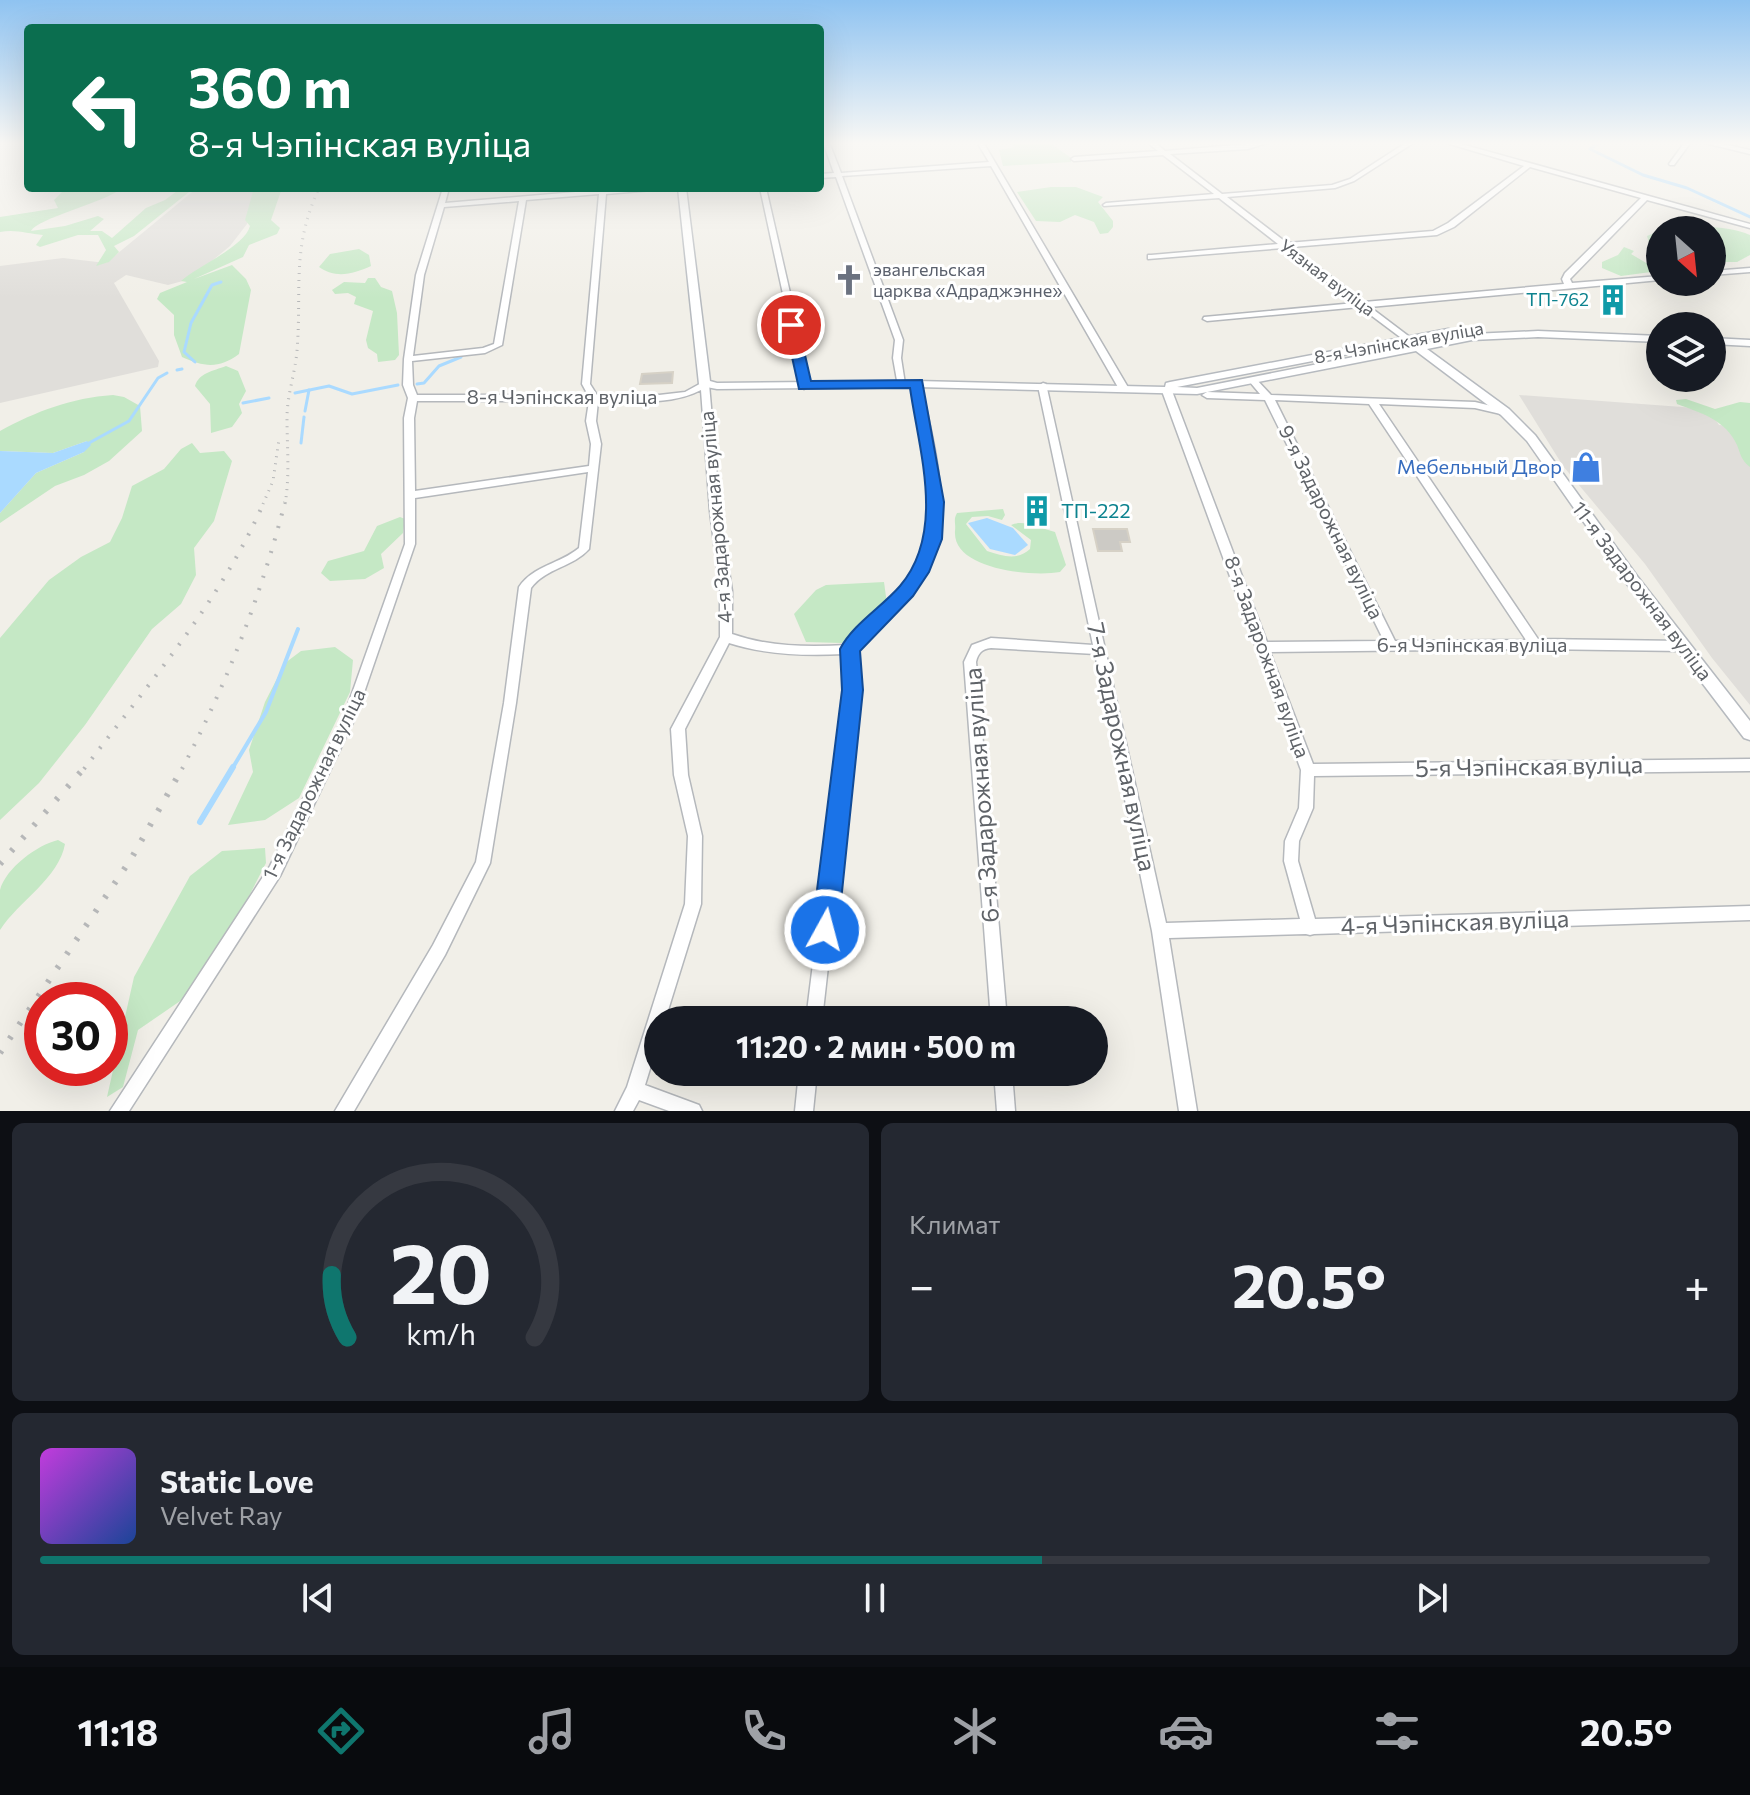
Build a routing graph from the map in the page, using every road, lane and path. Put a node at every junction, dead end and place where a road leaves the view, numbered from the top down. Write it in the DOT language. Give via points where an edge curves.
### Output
graph roads {
  1 [pos="445,194"];
  2 [pos="569,194"];
  3 [pos="603,194"];
  4 [pos="682,194"];
  5 [pos="764,194"];
  6 [pos="846,194"];
  7 [pos="1010,194"];
  8 [pos="1216,194"];
  9 [pos="1242,194"];
  10 [pos="1491,194"];
  11 [pos="1634,194"];
  12 [pos="1219,196"];
  13 [pos="1646,197"];
  14 [pos="523,199"];
  15 [pos="442,205"];
  16 [pos="1106,205"];
  17 [pos="1750,226"];
  18 [pos="1285,245"];
  19 [pos="1151,257"];
  20 [pos="1750,270"];
  21 [pos="1726,272"];
  22 [pos="1646,279"];
  23 [pos="1569,286"];
  24 [pos="1363,305"];
  25 [pos="1207,319"];
  26 [pos="1646,331"];
  27 [pos="1726,334"];
  28 [pos="1750,335"];
  29 [pos="1646,339"];
  30 [pos="1408,340"];
  31 [pos="1726,342"];
  32 [pos="1750,343"];
  33 [pos="1419,348"];
  34 [pos="408,359"];
  35 [pos="1253,381"];
  36 [pos="705,384"];
  37 [pos="901,384"];
  38 [pos="917,384"];
  39 [pos="804,386"];
  40 [pos="1043,386"];
  41 [pos="1124,389"];
  42 [pos="1141,390"];
  43 [pos="1167,391"];
  44 [pos="1202,393"];
  45 [pos="413,398"];
  46 [pos="594,398"];
  47 [pos="1269,398"];
  48 [pos="1372,401"];
  49 [pos="1505,412"];
  50 [pos="594,468"];
  51 [pos="411,495"];
  52 [pos="726,637"];
  53 [pos="1535,644"];
  54 [pos="1392,646"];
  55 [pos="1682,646"];
  56 [pos="1263,647"];
  57 [pos="850,649"];
  58 [pos="1099,650"];
  59 [pos="1750,733"];
  60 [pos="1750,765"];
  61 [pos="1308,770"];
  62 [pos="1750,913"];
  63 [pos="1310,928"];
  64 [pos="1160,931"];
  65 [pos="816,1006"];
  66 [pos="998,1006"];
  67 [pos="807,1086"];
  68 [pos="1004,1086"];
  69 [pos="635,1090"];
  70 [pos="119,1111"];
  71 [pos="344,1111"];
  72 [pos="624,1111"];
  73 [pos="693,1111"];
  74 [pos="804,1111"];
  75 [pos="1006,1111"];
  76 [pos="1188,1111"];
  1 -- 15 [label="street, 1-я Задарожная вуліца"];
  2 -- 14 [label="street"];
  3 -- 46 [label="street" via="586,384"];
  4 -- 36 [label="main road, 4-я Задарожная вуліца"];
  5 -- 39 [label="street"];
  6 -- 37 [label="street" via="899,340"];
  7 -- 41 [label="street"];
  8 -- 12 [label="street, Уязная вуліца"];
  9 -- 12 [label="street"];
  10 -- 18 [label="street" via="1441,231"];
  11 -- 13 [label="street"];
  12 -- 16 [label="street"];
  12 -- 18 [label="street, Уязная вуліца"];
  13 -- 17 [label="street"];
  13 -- 23 [label="street" via="1568,275"];
  14 -- 15 [label="street"];
  14 -- 34 [label="street" via="498,345"];
  15 -- 34 [label="street, 1-я Задарожная вуліца" via="420,275"];
  18 -- 19 [label="street"];
  18 -- 24 [label="street, Уязная вуліца"];
  20 -- 21 [label="street"];
  22 -- 23 [label="street"];
  23 -- 24 [label="street"];
  24 -- 25 [label="street"];
  24 -- 30 [label="street, Уязная вуліца"];
  26 -- 30 [label="main road, 8-я Чэпінская вуліца" via="1496,327"];
  27 -- 28 [label="main road"];
  29 -- 33 [label="main road, 8-я Чэпінская вуліца" via="1505,335"];
  30 -- 33 [label="main road, Уязная вуліца"];
  30 -- 42 [label="main road, 8-я Чэпінская вуліца"];
  31 -- 32 [label="main road"];
  33 -- 35 [label="main road, 8-я Чэпінская вуліца"];
  33 -- 49 [label="main road, Уязная вуліца"];
  34 -- 45 [label="street, 1-я Задарожная вуліца"];
  35 -- 44 [label="main road, 8-я Чэпінская вуліца"];
  35 -- 47 [label="street, 9-я Задарожная вуліца"];
  36 -- 39 [label="main road, 8-я Чэпінская вуліца"];
  36 -- 46 [label="street, 8-я Чэпінская вуліца" via="687,394 659,398"];
  36 -- 52 [label="street, 4-я Задарожная вуліца"];
  37 -- 38 [label="main road, 8-я Чэпінская вуліца"];
  37 -- 39 [label="main road, 8-я Чэпінская вуліца"];
  38 -- 40 [label="main road, 8-я Чэпінская вуліца"];
  38 -- 57 [label="street" via="935,502 933,539 906,591"];
  40 -- 41 [label="main road, 8-я Чэпінская вуліца"];
  40 -- 58 [label="street, 7-я Задарожная вуліца"];
  41 -- 42 [label="main road, 8-я Чэпінская вуліца"];
  42 -- 43 [label="main road, 8-я Чэпінская вуліца"];
  43 -- 44 [label="main road, 8-я Чэпінская вуліца"];
  43 -- 56 [label="street, 8-я Задарожная вуліца"];
  44 -- 47 [label="street, 8-я Чэпінская вуліца"];
  45 -- 46 [label="street, 8-я Чэпінская вуліца"];
  45 -- 51 [label="street, 1-я Задарожная вуліца"];
  46 -- 50 [label="street"];
  47 -- 48 [label="street, 8-я Чэпінская вуліца"];
  47 -- 54 [label="street, 9-я Задарожная вуліца"];
  48 -- 49 [label="street, 8-я Чэпінская вуліца" via="1475,405"];
  48 -- 53 [label="street"];
  49 -- 55 [label="main road, 11-я Задарожная вуліца" via="1531,438"];
  50 -- 51 [label="street"];
  50 -- 71 [label="street" via="584,549 573,560 529,579 525,587 483,863 439,950"];
  51 -- 70 [label="street, 1-я Задарожная вуліца" via="410,544 350,716 275,871"];
  52 -- 57 [label="street" via="743,644 813,651"];
  52 -- 69 [label="street, 4-я Задарожная вуліца" via="678,729 681,775 695,836 693,904"];
  53 -- 54 [label="street, 6-я Чэпінская вуліца"];
  53 -- 55 [label="street, 6-я Чэпінская вуліца"];
  54 -- 56 [label="street, 6-я Чэпінская вуліца"];
  55 -- 59 [label="main road, 11-я Задарожная вуліца"];
  56 -- 61 [label="street, 8-я Задарожная вуліца"];
  57 -- 65 [label="street" via="853,690"];
  58 -- 64 [label="street, 7-я Задарожная вуліца"];
  58 -- 66 [label="street, 6-я Задарожная вуліца" via="991,643 972,652"];
  60 -- 61 [label="street, 5-я Чэпінская вуліца"];
  61 -- 63 [label="street, 8-я Задарожная вуліца" via="1306,808 1292,841 1291,861"];
  62 -- 63 [label="street, 4-я Чэпінская вуліца"];
  63 -- 64 [label="street, 4-я Чэпінская вуліца"];
  64 -- 76 [label="street, 7-я Задарожная вуліца"];
  67 -- 74 [label="street"];
  68 -- 75 [label="street"];
  69 -- 72 [label="street, 4-я Задарожная вуліца"];
  69 -- 73 [label="street"];
}
